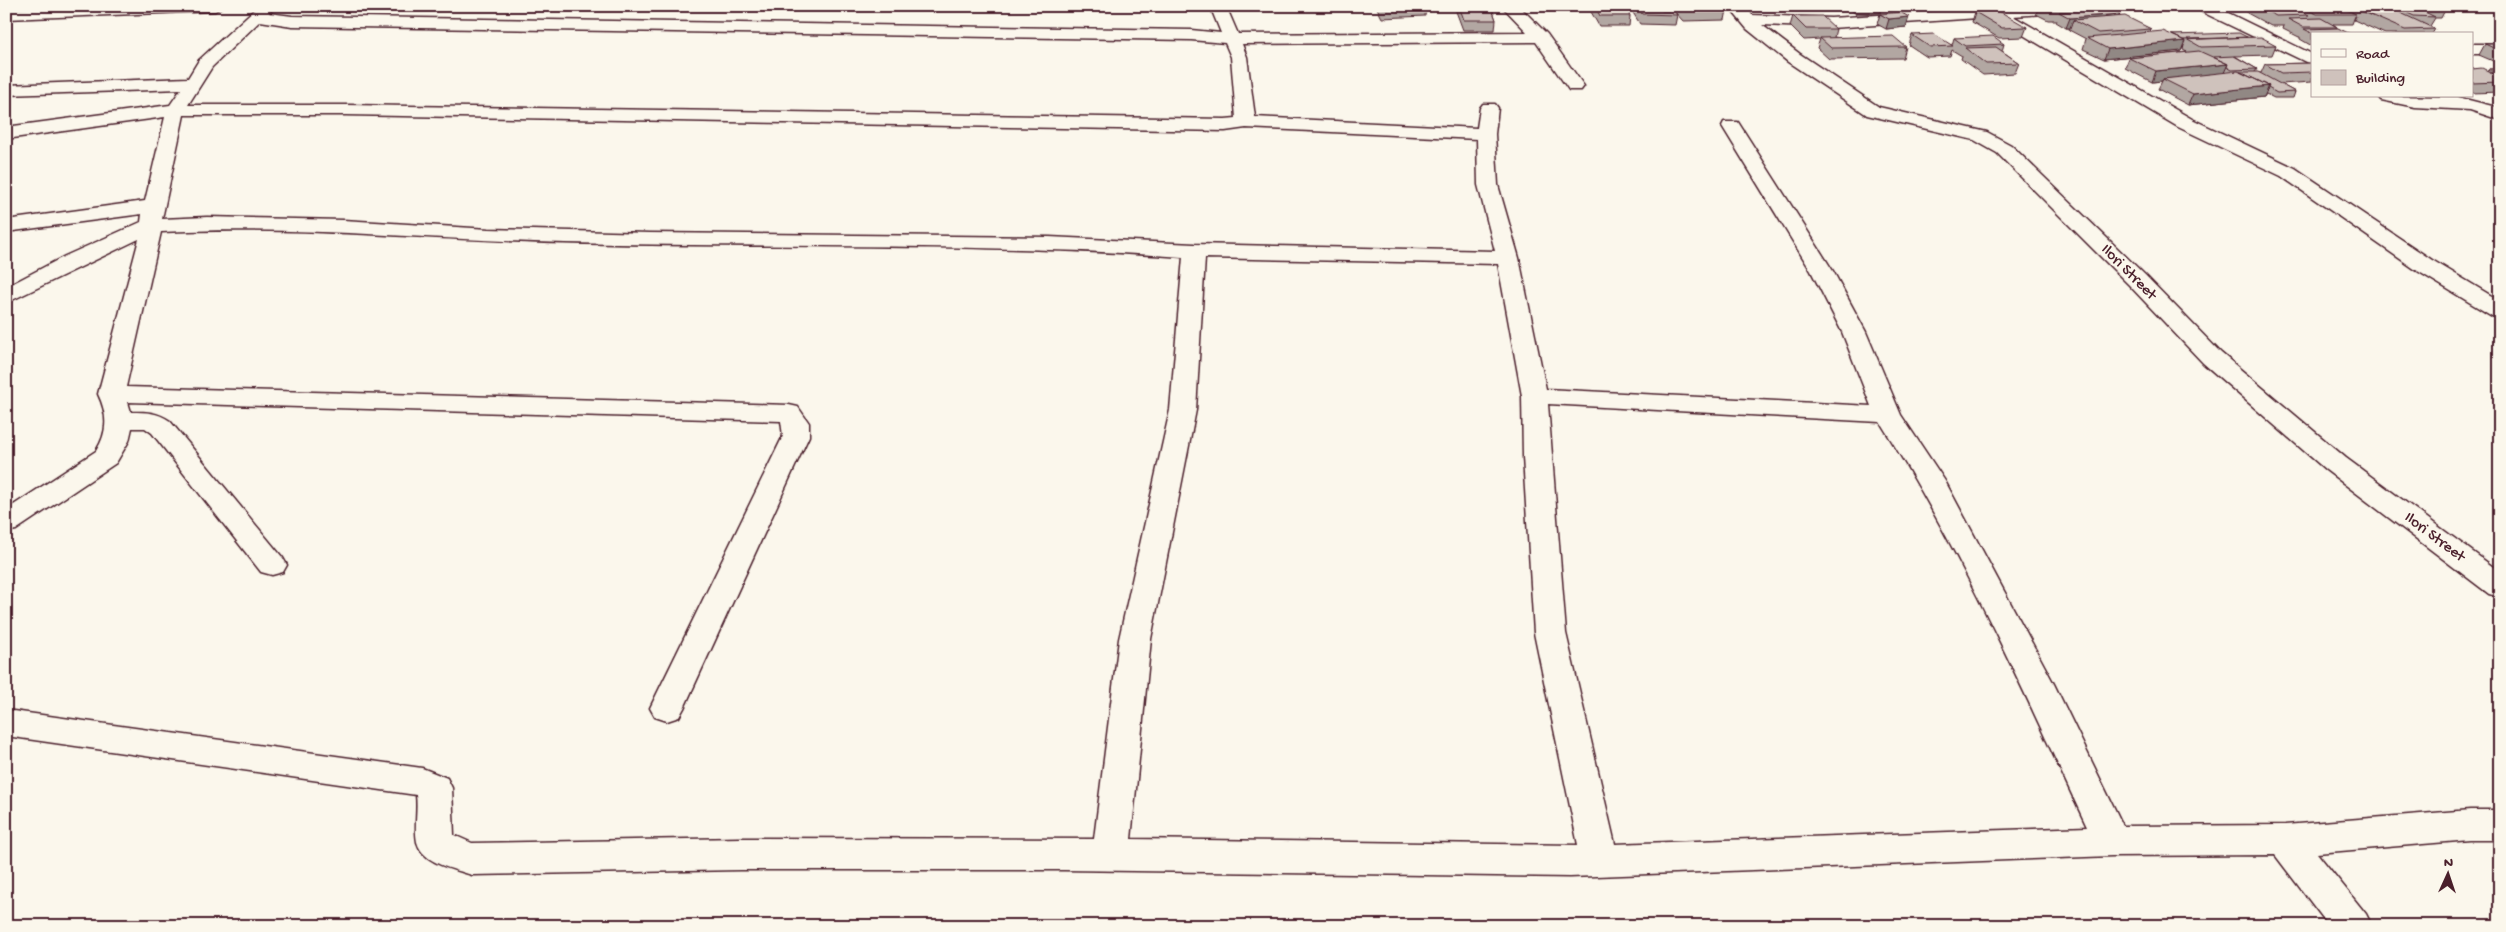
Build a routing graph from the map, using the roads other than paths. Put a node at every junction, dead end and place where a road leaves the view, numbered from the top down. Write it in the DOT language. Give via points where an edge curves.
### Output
graph roads {
  1 [pos="215,6"];
  2 [pos="1218,6"];
  3 [pos="1510,6"];
  4 [pos="1938,6"];
  5 [pos="2094,6"];
  6 [pos="2201,6"];
  7 [pos="262,11"];
  8 [pos="1742,13"];
  9 [pos="1997,13"];
  10 [pos="6,14"];
  11 [pos="1952,15"];
  12 [pos="292,20"];
  13 [pos="243,28"];
  14 [pos="1541,37"];
  15 [pos="1232,39"];
  16 [pos="2474,49"];
  17 [pos="2500,49"];
  18 [pos="2309,56"];
  19 [pos="193,83"];
  20 [pos="1575,86"];
  21 [pos="6,90"];
  22 [pos="2395,98"];
  23 [pos="176,110"];
  24 [pos="2500,115"];
  25 [pos="1246,122"];
  26 [pos="1731,126"];
  27 [pos="6,133"];
  28 [pos="152,216"];
  29 [pos="6,226"];
  30 [pos="1194,251"];
  31 [pos="1508,258"];
  32 [pos="6,296"];
  33 [pos="2500,312"];
  34 [pos="111,394"];
  35 [pos="1535,396"];
  36 [pos="1888,415"];
  37 [pos="120,420"];
  38 [pos="6,523"];
  39 [pos="272,565"];
  40 [pos="2500,587"];
  41 [pos="667,708"];
  42 [pos="6,722"];
  43 [pos="2500,824"];
  44 [pos="2285,840"];
  45 [pos="2112,841"];
  46 [pos="1111,856"];
  47 [pos="1600,859"];
  48 [pos="2352,926"];
  1 -- 10 [label="street"];
  2 -- 15 [label="street"];
  3 -- 14 [label="street"];
  4 -- 11 [label="street"];
  5 -- 9 [label="street"];
  6 -- 18 [label="street"];
  7 -- 12 [label="street"];
  7 -- 13 [label="street"];
  8 -- 11 [label="street" via="1831,22"];
  8 -- 40 [label="street, Ilori Street" via="1794,58 1873,111 1980,136 2004,149 2212,358 2336,464"];
  9 -- 11 [label="street"];
  9 -- 33 [label="street" via="2185,122 2288,172 2424,265"];
  12 -- 13 [label="street"];
  12 -- 15 [label="street" via="674,28 707,20 1192,35"];
  13 -- 19 [label="street" via="205,64"];
  14 -- 15 [label="street"];
  14 -- 20 [label="street"];
  15 -- 25 [label="street" via="1239,57"];
  16 -- 17 [label="street"];
  19 -- 21 [label="street"];
  19 -- 23 [label="street"];
  22 -- 24 [label="street" via="2467,103"];
  23 -- 25 [label="street" via="346,110 1225,126"];
  23 -- 27 [label="street"];
  23 -- 28 [label="street"];
  25 -- 31 [label="street" via="1487,121 1488,185"];
  26 -- 36 [label="street" via="1822,271 1854,332"];
  28 -- 29 [label="street"];
  28 -- 30 [label="street" via="207,223 333,225 489,235 1049,243"];
  28 -- 32 [label="street"];
  28 -- 34 [label="street"];
  30 -- 31 [label="street"];
  30 -- 46 [label="street" via="1183,410 1135,639"];
  31 -- 35 [label="street"];
  34 -- 37 [label="street" via="120,410"];
  34 -- 41 [label="street" via="789,413 796,423 796,436"];
  35 -- 36 [label="street"];
  35 -- 47 [label="street" via="1550,633"];
  36 -- 45 [label="street" via="1940,499 2037,684"];
  37 -- 38 [label="street" via="116,442 106,456"];
  37 -- 39 [label="street" via="150,420 161,427"];
  42 -- 46 [label="street" via="422,782 434,788 436,842 449,852 472,859 740,854"];
  43 -- 44 [label="street"];
  44 -- 45 [label="street"];
  44 -- 48 [label="street"];
  45 -- 47 [label="street"];
  46 -- 47 [label="street"];
}
